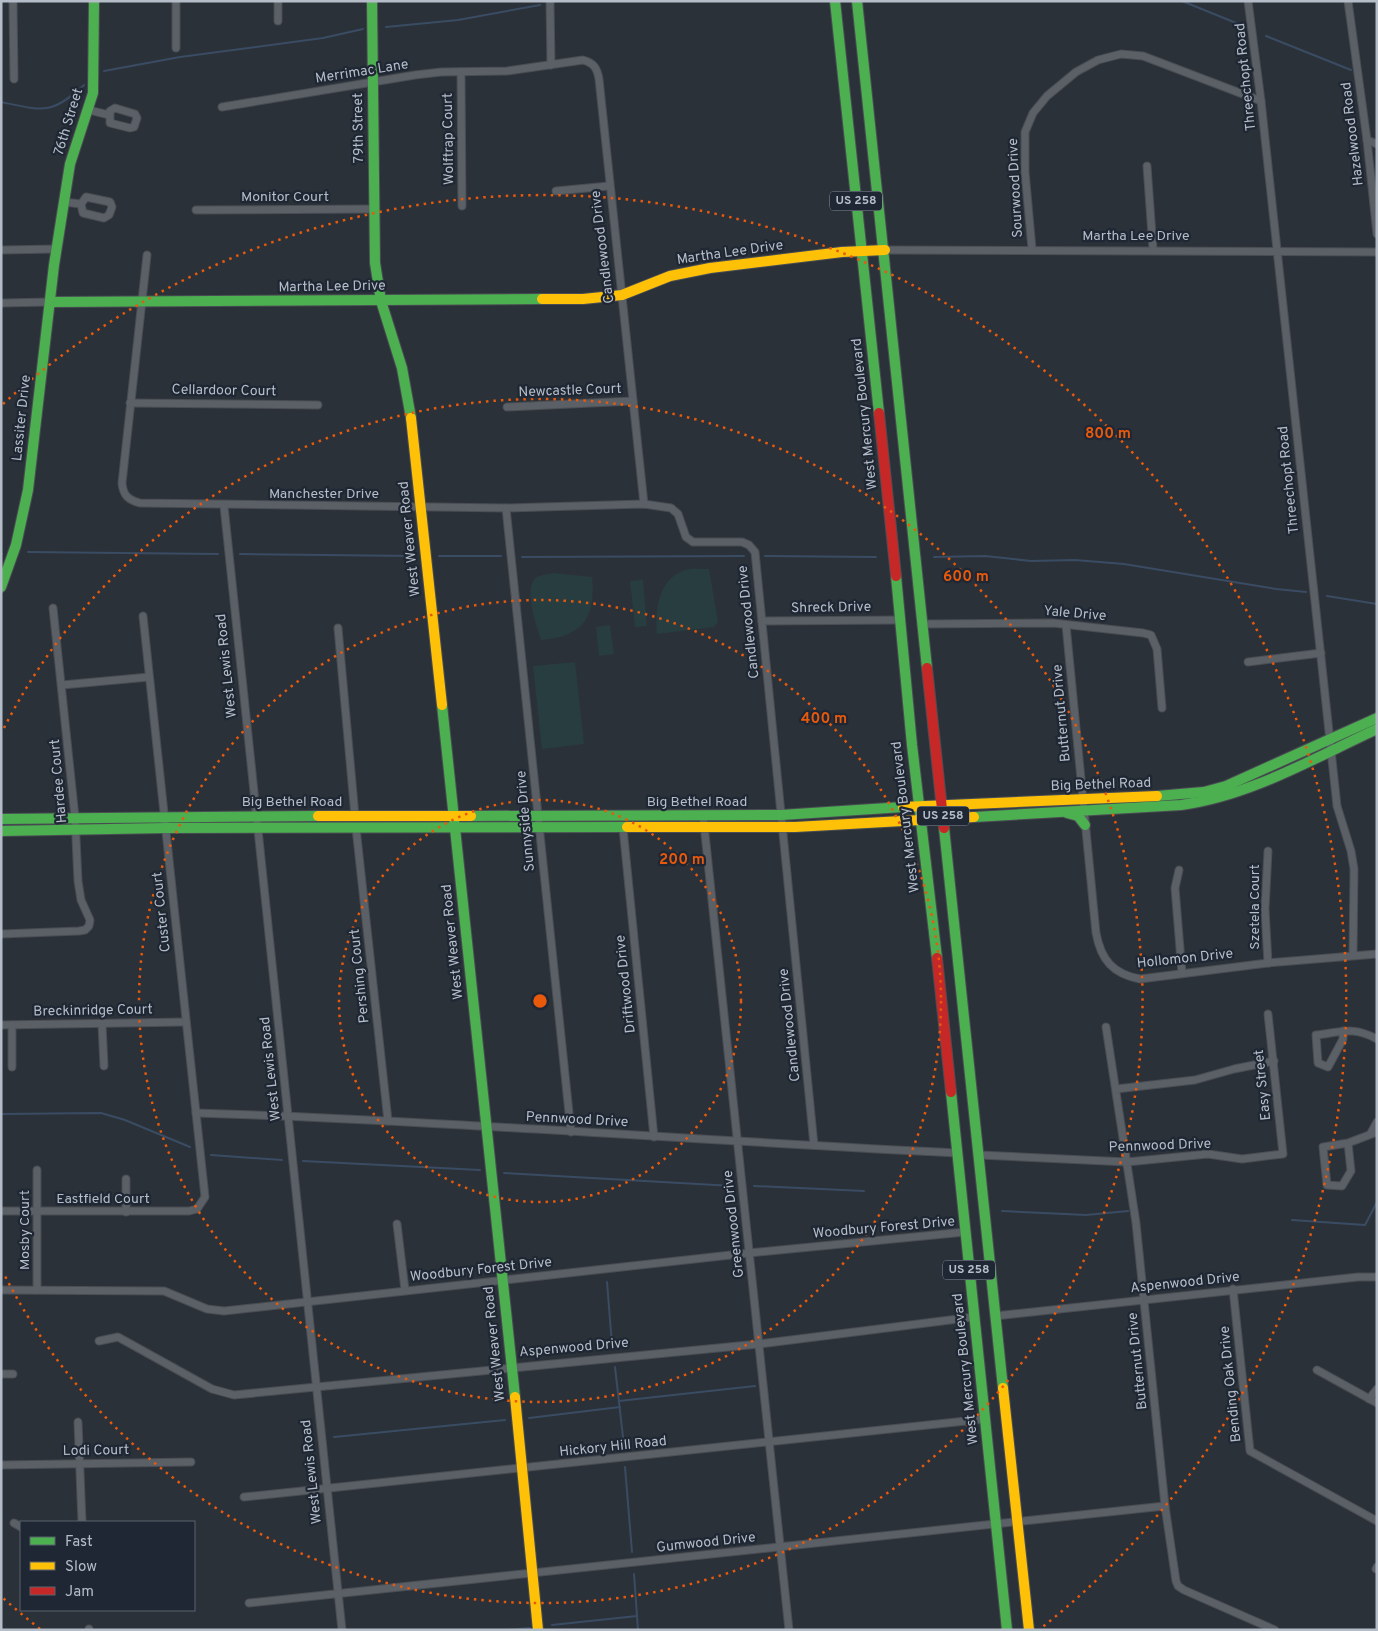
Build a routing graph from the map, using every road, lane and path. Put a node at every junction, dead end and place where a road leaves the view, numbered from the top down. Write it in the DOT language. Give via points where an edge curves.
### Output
graph roads {
  1 [pos="13,1"];
  2 [pos="94,1"];
  3 [pos="176,1"];
  4 [pos="278,1"];
  5 [pos="372,1"];
  6 [pos="550,1"];
  7 [pos="835,1"];
  8 [pos="857,1"];
  9 [pos="1248,1"];
  10 [pos="1348,1"];
  11 [pos="278,21"];
  12 [pos="176,48"];
  13 [pos="550,65"];
  14 [pos="507,71"];
  15 [pos="461,72"];
  16 [pos="14,78"];
  17 [pos="372,83"];
  18 [pos="1261,101"];
  19 [pos="222,107"];
  20 [pos="89,110"];
  21 [pos="109,116"];
  22 [pos="1367,140"];
  23 [pos="1377,144"];
  24 [pos="1147,166"];
  25 [pos="608,186"];
  26 [pos="556,191"];
  27 [pos="64,202"];
  28 [pos="81,204"];
  29 [pos="462,206"];
  30 [pos="374,209"];
  31 [pos="196,210"];
  32 [pos="1377,234"];
  33 [pos="57,249"];
  34 [pos="1032,249"];
  35 [pos="1153,249"];
  36 [pos="1,250"];
  37 [pos="885,250"];
  38 [pos="862,251"];
  39 [pos="1278,252"];
  40 [pos="1377,252"];
  41 [pos="374,254"];
  42 [pos="147,255"];
  43 [pos="622,295"];
  44 [pos="380,300"];
  45 [pos="1,302"];
  46 [pos="50,302"];
  47 [pos="141,303"];
  48 [pos="633,401"];
  49 [pos="130,403"];
  50 [pos="318,405"];
  51 [pos="507,407"];
  52 [pos="644,504"];
  53 [pos="224,506"];
  54 [pos="421,507"];
  55 [pos="506,508"];
  56 [pos="1,587"];
  57 [pos="53,608"];
  58 [pos="143,616"];
  59 [pos="901,620"];
  60 [pos="762,621"];
  61 [pos="923,624"];
  62 [pos="1066,625"];
  63 [pos="338,628"];
  64 [pos="1321,654"];
  65 [pos="1248,662"];
  66 [pos="149,676"];
  67 [pos="62,685"];
  68 [pos="1162,708"];
  69 [pos="1377,718"];
  70 [pos="1377,729"];
  71 [pos="1330,739"];
  72 [pos="1331,750"];
  73 [pos="1083,804"];
  74 [pos="942,805"];
  75 [pos="918,806"];
  76 [pos="1059,811"];
  77 [pos="780,815"];
  78 [pos="165,816"];
  79 [pos="255,816"];
  80 [pos="355,816"];
  81 [pos="453,816"];
  82 [pos="537,816"];
  83 [pos="704,816"];
  84 [pos="75,817"];
  85 [pos="1,819"];
  86 [pos="943,819"];
  87 [pos="920,820"];
  88 [pos="1085,825"];
  89 [pos="166,828"];
  90 [pos="256,828"];
  91 [pos="356,828"];
  92 [pos="454,828"];
  93 [pos="538,828"];
  94 [pos="623,828"];
  95 [pos="705,828"];
  96 [pos="782,828"];
  97 [pos="76,829"];
  98 [pos="1,831"];
  99 [pos="1268,851"];
  100 [pos="1179,870"];
  101 [pos="1,934"];
  102 [pos="1377,954"];
  103 [pos="1353,955"];
  104 [pos="1268,963"];
  105 [pos="1182,973"];
  106 [pos="1268,1014"];
  107 [pos="185,1022"];
  108 [pos="102,1024"];
  109 [pos="1,1025"];
  110 [pos="12,1025"];
  111 [pos="1106,1027"];
  112 [pos="1343,1031"];
  113 [pos="1377,1039"];
  114 [pos="1274,1061"];
  115 [pos="104,1066"];
  116 [pos="12,1067"];
  117 [pos="1116,1089"];
  118 [pos="196,1113"];
  119 [pos="289,1116"];
  120 [pos="388,1121"];
  121 [pos="1377,1122"];
  122 [pos="487,1127"];
  123 [pos="571,1132"];
  124 [pos="1374,1133"];
  125 [pos="654,1137"];
  126 [pos="738,1142"];
  127 [pos="1348,1143"];
  128 [pos="814,1145"];
  129 [pos="957,1153"];
  130 [pos="1283,1154"];
  131 [pos="979,1155"];
  132 [pos="1127,1162"];
  133 [pos="37,1170"];
  134 [pos="126,1179"];
  135 [pos="202,1204"];
  136 [pos="1,1211"];
  137 [pos="37,1211"];
  138 [pos="126,1212"];
  139 [pos="397,1224"];
  140 [pos="965,1232"];
  141 [pos="749,1253"];
  142 [pos="1377,1277"];
  143 [pos="502,1281"];
  144 [pos="1,1290"];
  145 [pos="37,1290"];
  146 [pos="404,1290"];
  147 [pos="1233,1290"];
  148 [pos="1144,1300"];
  149 [pos="306,1301"];
  150 [pos="995,1316"];
  151 [pos="974,1317"];
  152 [pos="99,1341"];
  153 [pos="759,1344"];
  154 [pos="511,1367"];
  155 [pos="1317,1370"];
  156 [pos="1,1374"];
  157 [pos="13,1374"];
  158 [pos="316,1387"];
  159 [pos="1377,1389"];
  160 [pos="1369,1399"];
  161 [pos="1377,1403"];
  162 [pos="985,1419"];
  163 [pos="78,1422"];
  164 [pos="770,1443"];
  165 [pos="191,1462"];
  166 [pos="80,1464"];
  167 [pos="1,1465"];
  168 [pos="523,1468"];
  169 [pos="326,1489"];
  170 [pos="244,1497"];
  171 [pos="1165,1506"];
  172 [pos="82,1521"];
  173 [pos="1017,1521"];
  174 [pos="1377,1521"];
  175 [pos="14,1523"];
  176 [pos="996,1523"];
  177 [pos="20,1526"];
  178 [pos="781,1548"];
  179 [pos="532,1573"];
  180 [pos="338,1592"];
  181 [pos="249,1604"];
  182 [pos="1007,1629"];
  183 [pos="342,1630"];
  184 [pos="538,1630"];
  185 [pos="789,1630"];
  186 [pos="1001,1630"];
  187 [pos="1029,1630"];
  188 [pos="1275,1630"];
  1 -- 16 [label="street"];
  2 -- 20 [label="main road, 76th Street" via="94,85"];
  3 -- 12 [label="street"];
  4 -- 11 [label="street"];
  5 -- 17 [label="main road, 79th Street"];
  6 -- 13 [label="street"];
  7 -- 38 [label="main road, West Mercury Boulevard / US 258"];
  8 -- 37 [label="main road, US 258"];
  9 -- 18 [label="street, Threechopt Road"];
  10 -- 22 [label="street, Hazelwood Road"];
  13 -- 14 [label="street, Candlewood Drive"];
  13 -- 25 [label="street, Candlewood Drive" via="583,60 592,62 597,69"];
  14 -- 15 [label="street, Merrimac Lane"];
  15 -- 17 [label="street, Merrimac Lane" via="424,74"];
  15 -- 29 [label="street, Wolftrap Court"];
  17 -- 19 [label="street, Merrimac Lane"];
  17 -- 30 [label="main road, 79th Street"];
  18 -- 34 [label="street, Sourwood Drive" via="1143,56 1121,54 1076,72 1047,96 1033,113 1025,132"];
  18 -- 39 [label="street, Threechopt Road"];
  20 -- 21 [label="street"];
  20 -- 27 [label="main road, 76th Street" via="72,154"];
  22 -- 23 [label="street"];
  22 -- 32 [label="street, Hazelwood Road"];
  24 -- 35 [label="street"];
  25 -- 26 [label="street"];
  25 -- 43 [label="street, Candlewood Drive"];
  27 -- 28 [label="street"];
  27 -- 33 [label="main road, 76th Street"];
  30 -- 31 [label="street, Monitor Court"];
  30 -- 41 [label="main road, 79th Street"];
  33 -- 36 [label="street"];
  33 -- 46 [label="main road, Lassiter Drive"];
  34 -- 35 [label="street, Martha Lee Drive"];
  34 -- 37 [label="street, Martha Lee Drive"];
  35 -- 39 [label="street, Martha Lee Drive"];
  37 -- 38 [label="main road, Martha Lee Drive"];
  37 -- 61 [label="main road, US 258"];
  38 -- 43 [label="main road, Martha Lee Drive" via="710,268 670,276"];
  38 -- 59 [label="main road, West Mercury Boulevard / US 258"];
  39 -- 40 [label="street, Martha Lee Drive"];
  39 -- 64 [label="street, Threechopt Road"];
  41 -- 44 [label="main road, West Weaver Road"];
  42 -- 47 [label="street"];
  43 -- 44 [label="main road, Martha Lee Drive" via="583,299"];
  43 -- 48 [label="street, Candlewood Drive"];
  44 -- 47 [label="main road, Martha Lee Drive"];
  44 -- 54 [label="main road, West Weaver Road" via="407,392"];
  45 -- 46 [label="street, Martha Lee Drive"];
  46 -- 47 [label="main road, Martha Lee Drive"];
  46 -- 56 [label="main road, Lassiter Drive" via="24,513"];
  47 -- 49 [label="street"];
  48 -- 51 [label="street, Newcastle Court"];
  48 -- 52 [label="street, Candlewood Drive"];
  49 -- 50 [label="street, Cellardoor Court"];
  49 -- 53 [label="street, Manchester Drive" via="122,483 126,497 140,503"];
  52 -- 55 [label="street, Manchester Drive"];
  52 -- 60 [label="street, Candlewood Drive" via="671,508 678,514 686,537 693,542 742,542 749,545 755,552"];
  53 -- 54 [label="street, Manchester Drive"];
  53 -- 79 [label="street, West Lewis Road"];
  54 -- 55 [label="street, Manchester Drive"];
  54 -- 81 [label="main road, West Weaver Road"];
  55 -- 82 [label="street, Sunnyside Drive"];
  57 -- 67 [label="street, Hardee Court"];
  58 -- 66 [label="street, Custer Court"];
  59 -- 60 [label="street, Shreck Drive"];
  59 -- 75 [label="main road, West Mercury Boulevard / US 258"];
  60 -- 77 [label="street, Candlewood Drive"];
  61 -- 62 [label="street, Yale Drive"];
  61 -- 74 [label="main road, US 258"];
  62 -- 68 [label="street, Yale Drive" via="1151,635 1157,649"];
  62 -- 73 [label="street, Butternut Drive"];
  63 -- 80 [label="street"];
  64 -- 65 [label="street"];
  64 -- 71 [label="street, Threechopt Road"];
  66 -- 67 [label="street"];
  66 -- 78 [label="street, Custer Court"];
  67 -- 84 [label="street, Hardee Court"];
  69 -- 71 [label="main road, Big Bethel Road"];
  70 -- 72 [label="main road, Big Bethel Road"];
  71 -- 72 [label="street, Threechopt Road"];
  71 -- 73 [label="main road, Big Bethel Road" via="1215,790"];
  72 -- 73 [label="main road, Big Bethel Road" via="1241,791 1211,801 1181,805"];
  72 -- 103 [label="street, Threechopt Road" via="1337,806 1354,869"];
  73 -- 74 [label="main road, Big Bethel Road"];
  73 -- 76 [label="main road, Big Bethel Road"];
  73 -- 88 [label="street, Hollomon Drive"];
  74 -- 75 [label="main road, Big Bethel Road"];
  74 -- 86 [label="main road, US 258"];
  75 -- 77 [label="main road, Big Bethel Road"];
  75 -- 87 [label="main road, West Mercury Boulevard / US 258"];
  76 -- 86 [label="main road, Big Bethel Road"];
  76 -- 88 [label="main road" via="1078,816"];
  77 -- 83 [label="main road, Big Bethel Road"];
  77 -- 96 [label="street, Candlewood Drive"];
  78 -- 79 [label="main road, Big Bethel Road"];
  78 -- 84 [label="main road, Big Bethel Road"];
  78 -- 89 [label="street, Custer Court"];
  79 -- 80 [label="main road, Big Bethel Road"];
  79 -- 90 [label="street, West Lewis Road"];
  80 -- 81 [label="main road, Big Bethel Road"];
  81 -- 82 [label="main road, Big Bethel Road"];
  81 -- 92 [label="main road, West Weaver Road"];
  82 -- 83 [label="main road, Big Bethel Road"];
  82 -- 93 [label="street, Sunnyside Drive"];
  83 -- 95 [label="street, Greenwood Drive"];
  84 -- 85 [label="main road, Big Bethel Road"];
  84 -- 97 [label="street, Hardee Court"];
  86 -- 87 [label="main road, Big Bethel Road"];
  86 -- 131 [label="main road, US 258"];
  87 -- 96 [label="main road, Big Bethel Road"];
  87 -- 129 [label="main road, West Mercury Boulevard / US 258"];
  88 -- 105 [label="street, Hollomon Drive" via="1096,933 1104,959 1112,968 1134,978"];
  89 -- 90 [label="main road, Big Bethel Road"];
  89 -- 97 [label="main road, Big Bethel Road"];
  89 -- 107 [label="street, Custer Court"];
  90 -- 91 [label="main road, Big Bethel Road"];
  90 -- 119 [label="street, West Lewis Road"];
  91 -- 92 [label="main road, Big Bethel Road"];
  91 -- 120 [label="street, Pershing Court"];
  92 -- 93 [label="main road, Big Bethel Road"];
  92 -- 122 [label="main road, West Weaver Road"];
  93 -- 94 [label="main road, Big Bethel Road"];
  93 -- 123 [label="street, Sunnyside Drive"];
  94 -- 95 [label="main road, Big Bethel Road"];
  94 -- 125 [label="street, Driftwood Drive"];
  95 -- 96 [label="main road, Big Bethel Road"];
  95 -- 126 [label="street, Greenwood Drive"];
  96 -- 128 [label="street, Candlewood Drive"];
  97 -- 98 [label="main road, Big Bethel Road"];
  97 -- 101 [label="street, Hardee Court" via="78,881 89,926 85,930 67,932"];
  99 -- 104 [label="street, Szetela Court" via="1265,909"];
  100 -- 105 [label="street" via="1175,888"];
  102 -- 103 [label="street, Hollomon Drive"];
  103 -- 104 [label="street, Hollomon Drive"];
  104 -- 105 [label="street, Hollomon Drive"];
  106 -- 114 [label="street, Easy Street"];
  107 -- 108 [label="street, Breckinridge Court"];
  107 -- 118 [label="street, Custer Court"];
  108 -- 110 [label="street, Breckinridge Court"];
  108 -- 115 [label="street"];
  109 -- 110 [label="street, Breckinridge Court"];
  110 -- 116 [label="street"];
  111 -- 117 [label="street, Butternut Drive"];
  112 -- 112 [label="street" via="1316,1034 1318,1063 1328,1067 1343,1039"];
  112 -- 113 [label="street" via="1360,1030"];
  114 -- 117 [label="street" via="1195,1080"];
  114 -- 130 [label="street, Easy Street"];
  117 -- 132 [label="street, Butternut Drive"];
  118 -- 119 [label="street, Pennwood Drive"];
  118 -- 135 [label="street, Custer Court" via="205,1188"];
  119 -- 120 [label="street, Pennwood Drive"];
  119 -- 149 [label="street, West Lewis Road"];
  120 -- 122 [label="street, Pennwood Drive"];
  121 -- 124 [label="street"];
  122 -- 123 [label="street, Pennwood Drive"];
  122 -- 143 [label="main road, West Weaver Road"];
  123 -- 125 [label="street, Pennwood Drive"];
  124 -- 127 [label="street"];
  125 -- 126 [label="street, Pennwood Drive"];
  126 -- 128 [label="street, Pennwood Drive"];
  126 -- 141 [label="street, Greenwood Drive"];
  127 -- 127 [label="street" via="1323,1147 1327,1185 1342,1186 1350,1171"];
  128 -- 129 [label="street, Pennwood Drive"];
  129 -- 140 [label="main road, West Mercury Boulevard / US 258"];
  130 -- 132 [label="street, Pennwood Drive" via="1242,1159 1208,1154"];
  131 -- 132 [label="street, Pennwood Drive"];
  131 -- 150 [label="main road, US 258"];
  132 -- 148 [label="street, Butternut Drive"];
  133 -- 137 [label="street, Mosby Court"];
  134 -- 138 [label="street"];
  135 -- 138 [label="street, Eastfield Court" via="189,1211"];
  136 -- 137 [label="street, Eastfield Court"];
  137 -- 138 [label="street, Eastfield Court"];
  137 -- 145 [label="street, Mosby Court"];
  139 -- 146 [label="street"];
  140 -- 141 [label="street, Woodbury Forest Drive"];
  140 -- 151 [label="main road, West Mercury Boulevard / US 258"];
  141 -- 143 [label="street, Woodbury Forest Drive"];
  141 -- 153 [label="street, Greenwood Drive"];
  142 -- 147 [label="street, Aspenwood Drive" via="1358,1276"];
  143 -- 146 [label="street, Woodbury Forest Drive"];
  143 -- 154 [label="main road, West Weaver Road"];
  144 -- 145 [label="street, Woodbury Forest Drive"];
  145 -- 149 [label="street, Woodbury Forest Drive" via="164,1291 207,1308 224,1310"];
  146 -- 149 [label="street, Woodbury Forest Drive"];
  147 -- 148 [label="street, Aspenwood Drive"];
  147 -- 174 [label="street, Bending Oak Drive" via="1250,1451"];
  148 -- 150 [label="street, Aspenwood Drive"];
  148 -- 171 [label="street, Butternut Drive"];
  149 -- 158 [label="street, West Lewis Road"];
  150 -- 173 [label="main road, US 258"];
  151 -- 153 [label="street, Aspenwood Drive"];
  151 -- 162 [label="main road, West Mercury Boulevard / US 258"];
  152 -- 158 [label="street, Aspenwood Drive" via="118,1337 222,1393 234,1395"];
  153 -- 154 [label="street, Aspenwood Drive"];
  153 -- 164 [label="street, Greenwood Drive"];
  154 -- 158 [label="street, Aspenwood Drive"];
  154 -- 168 [label="main road, West Weaver Road"];
  155 -- 160 [label="street"];
  156 -- 157 [label="street"];
  158 -- 169 [label="street, West Lewis Road"];
  159 -- 160 [label="street"];
  160 -- 161 [label="street"];
  162 -- 164 [label="street, Hickory Hill Road"];
  162 -- 176 [label="main road, West Mercury Boulevard / US 258"];
  163 -- 166 [label="street"];
  164 -- 168 [label="street, Hickory Hill Road"];
  164 -- 178 [label="street, Greenwood Drive"];
  165 -- 166 [label="street, Lodi Court"];
  166 -- 167 [label="street, Lodi Court"];
  166 -- 172 [label="street"];
  168 -- 169 [label="street, Hickory Hill Road"];
  168 -- 179 [label="main road, West Weaver Road"];
  169 -- 170 [label="street, Hickory Hill Road"];
  169 -- 180 [label="street, West Lewis Road"];
  171 -- 173 [label="street, Gumwood Drive"];
  171 -- 188 [label="street, Butternut Drive" via="1178,1586"];
  173 -- 176 [label="street, Gumwood Drive"];
  173 -- 187 [label="main road, US 258"];
  175 -- 177 [label="street"];
  176 -- 178 [label="street, Gumwood Drive"];
  176 -- 182 [label="main road, West Mercury Boulevard / US 258"];
  178 -- 179 [label="street, Gumwood Drive"];
  178 -- 185 [label="street, Greenwood Drive"];
  179 -- 180 [label="street, Gumwood Drive"];
  179 -- 184 [label="main road, West Weaver Road"];
  180 -- 181 [label="street, Gumwood Drive"];
  180 -- 183 [label="street, West Lewis Road"];
  182 -- 186 [label="street"];
}
